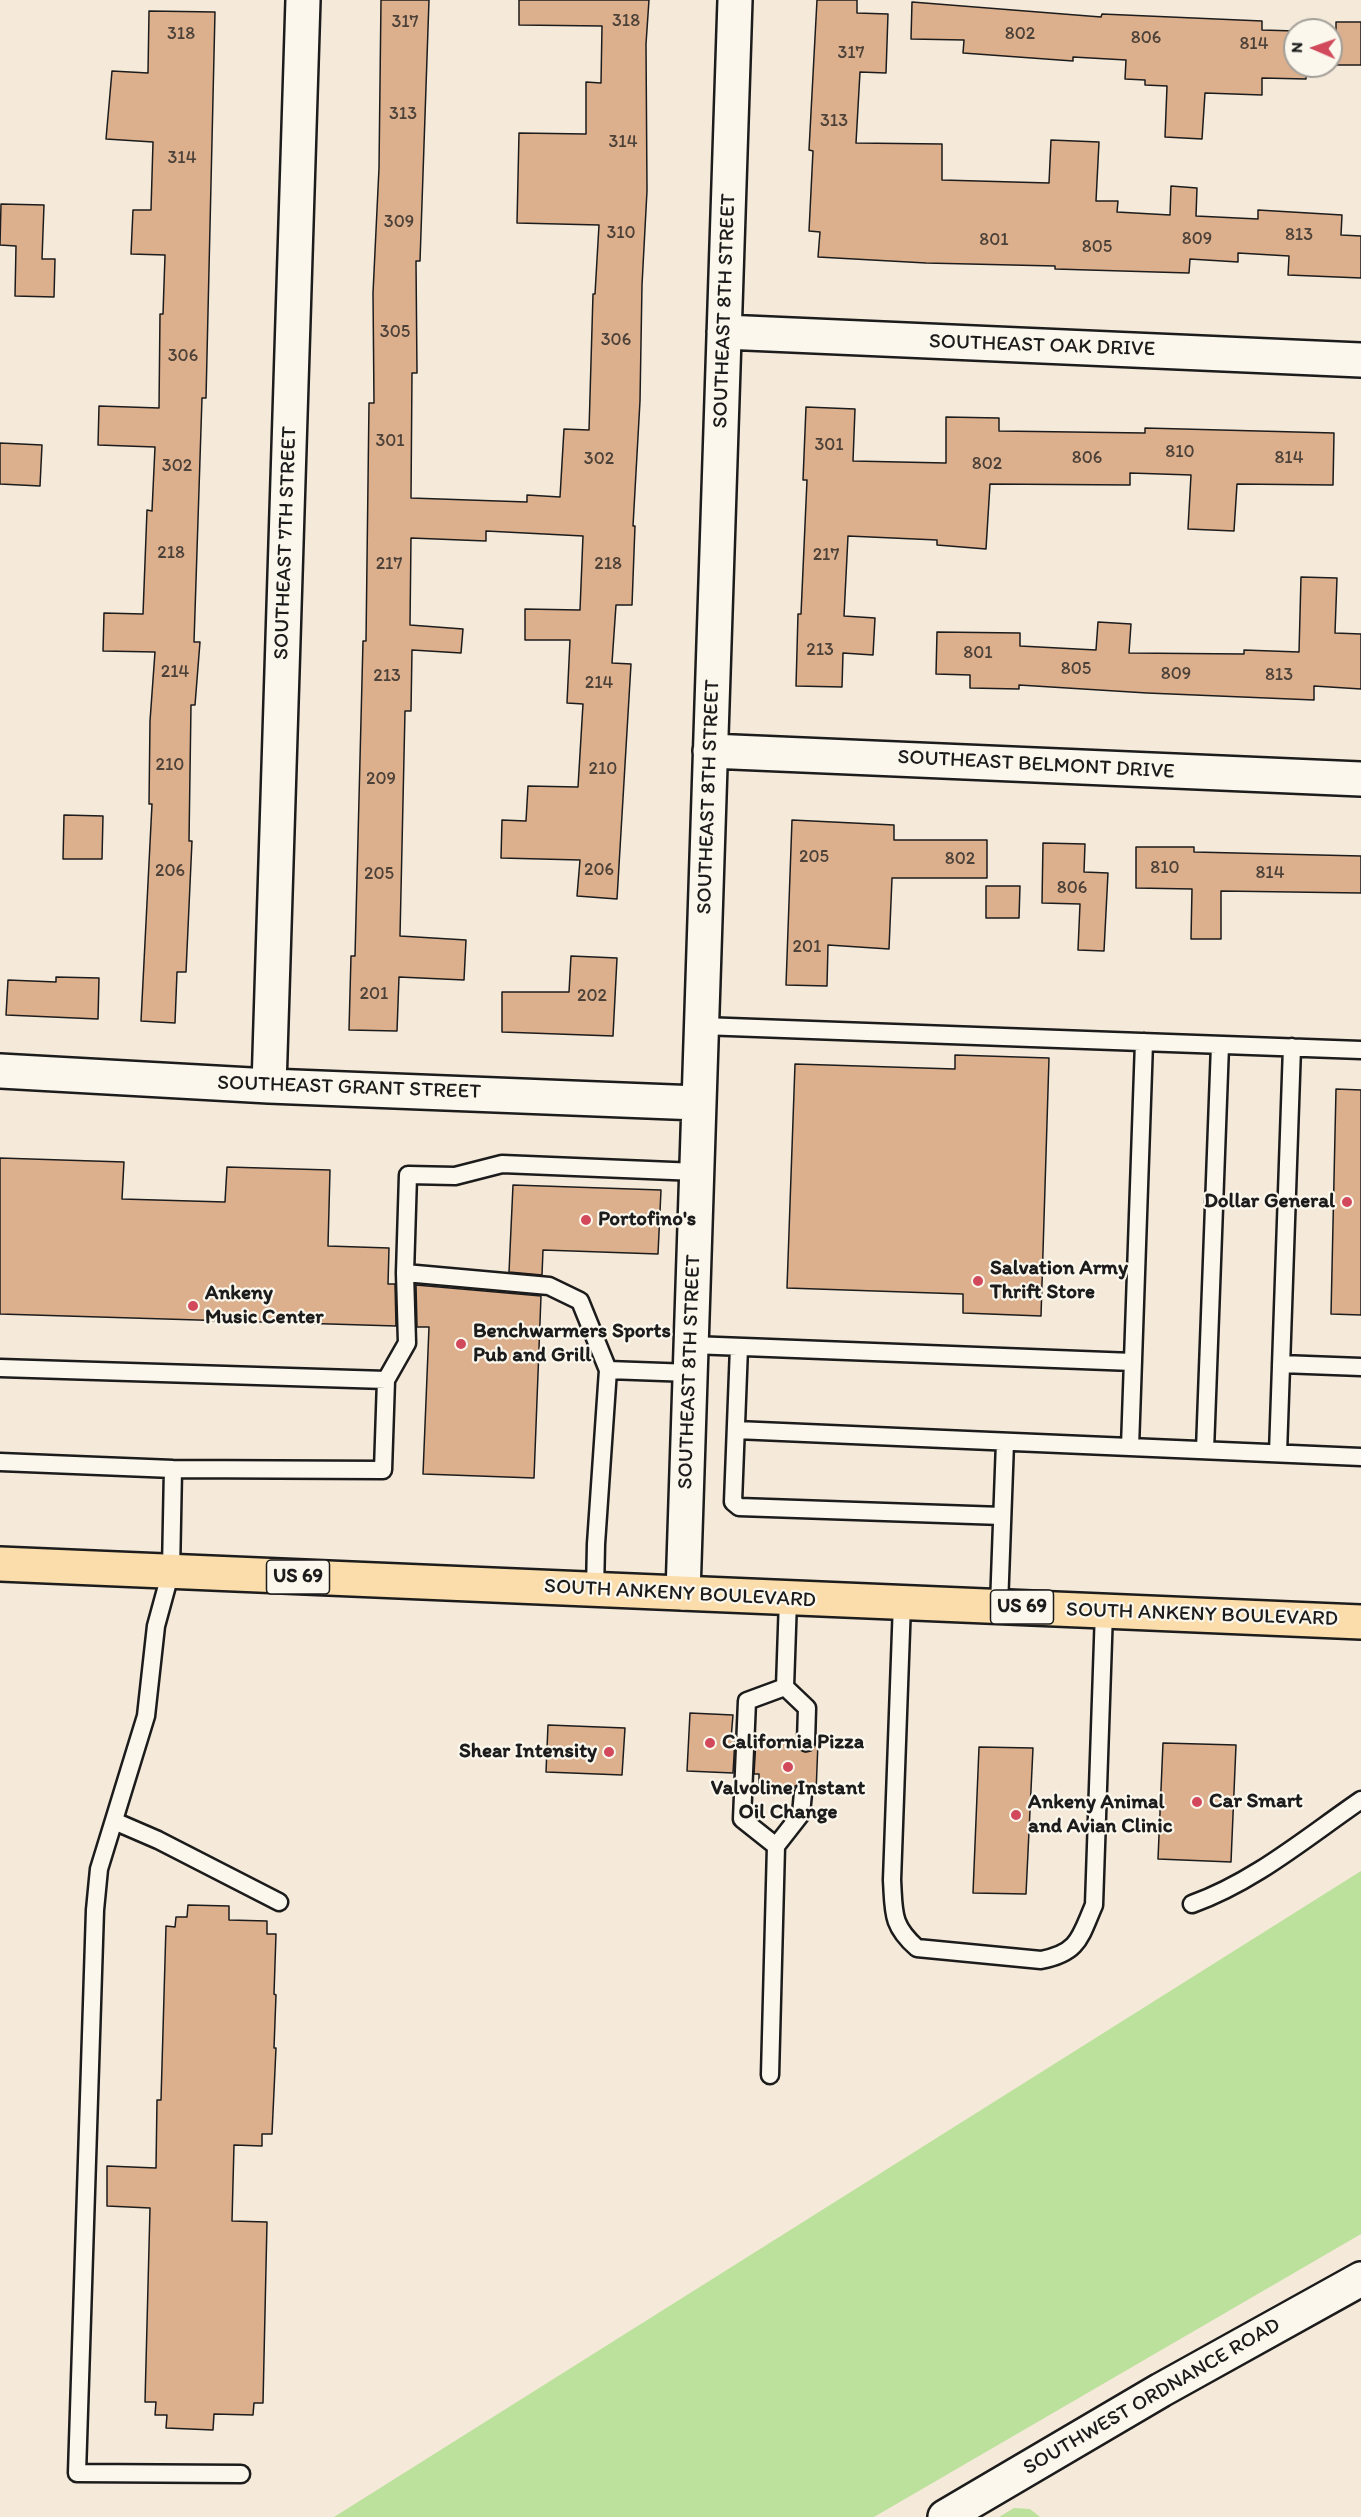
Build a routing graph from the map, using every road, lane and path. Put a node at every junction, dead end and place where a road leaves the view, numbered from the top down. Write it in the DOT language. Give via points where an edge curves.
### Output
graph roads {
  1 [pos="303,0"];
  2 [pos="735,0"];
  3 [pos="724,332"];
  4 [pos="1361,360"];
  5 [pos="710,751"];
  6 [pos="1361,779"];
  7 [pos="702,1026"];
  8 [pos="1144,1042"];
  9 [pos="1220,1045"];
  10 [pos="1292,1047"];
  11 [pos="1361,1050"];
  12 [pos="0,1071"];
  13 [pos="269,1086"];
  14 [pos="698,1103"];
  15 [pos="697,1172"];
  16 [pos="405,1273"];
  17 [pos="739,1347"];
  18 [pos="691,1359"];
  19 [pos="1133,1362"];
  20 [pos="1281,1364"];
  21 [pos="1361,1367"];
  22 [pos="0,1368"];
  23 [pos="608,1370"];
  24 [pos="386,1380"];
  25 [pos="736,1430"];
  26 [pos="1005,1442"];
  27 [pos="1130,1447"];
  28 [pos="1205,1450"];
  29 [pos="1278,1453"];
  30 [pos="1361,1457"];
  31 [pos="0,1462"];
  32 [pos="173,1469"];
  33 [pos="1002,1516"];
  34 [pos="0,1564"];
  35 [pos="171,1571"];
  36 [pos="595,1590"];
  37 [pos="683,1593"];
  38 [pos="788,1599"];
  39 [pos="902,1603"];
  40 [pos="999,1606"];
  41 [pos="1104,1611"];
  42 [pos="1361,1622"];
  43 [pos="785,1687"];
  44 [pos="806,1742"];
  45 [pos="803,1793"];
  46 [pos="1361,1800"];
  47 [pos="114,1821"];
  48 [pos="776,1846"];
  49 [pos="279,1902"];
  50 [pos="1192,1904"];
  51 [pos="770,2075"];
  52 [pos="1361,2279"];
  53 [pos="241,2474"];
  54 [pos="945,2517"];
  1 -- 13 [label="street, SOUTHEAST 7TH STREET"];
  2 -- 3 [label="street, SOUTHEAST 8TH STREET"];
  3 -- 4 [label="street, SOUTHEAST OAK DRIVE"];
  3 -- 5 [label="street, SOUTHEAST 8TH STREET"];
  5 -- 6 [label="street, SOUTHEAST BELMONT DRIVE"];
  5 -- 7 [label="street, SOUTHEAST 8TH STREET"];
  7 -- 8 [label="lane"];
  7 -- 14 [label="street, SOUTHEAST 8TH STREET"];
  8 -- 9 [label="lane"];
  8 -- 19 [label="lane"];
  9 -- 10 [label="lane"];
  9 -- 28 [label="lane"];
  10 -- 11 [label="lane"];
  10 -- 20 [label="lane"];
  12 -- 13 [label="street, SOUTHEAST GRANT STREET"];
  13 -- 14 [label="street, SOUTHEAST GRANT STREET"];
  14 -- 15 [label="street, SOUTHEAST 8TH STREET"];
  15 -- 16 [label="lane" via="502,1164 455,1176 408,1175"];
  15 -- 18 [label="street, SOUTHEAST 8TH STREET"];
  16 -- 23 [label="lane" via="549,1286 580,1300"];
  16 -- 24 [label="lane" via="407,1343"];
  17 -- 18 [label="lane"];
  17 -- 19 [label="lane"];
  17 -- 25 [label="lane"];
  18 -- 23 [label="lane"];
  18 -- 37 [label="street, SOUTHEAST 8TH STREET"];
  19 -- 27 [label="lane"];
  20 -- 21 [label="lane"];
  20 -- 29 [label="lane"];
  22 -- 24 [label="lane"];
  23 -- 36 [label="lane"];
  24 -- 32 [label="lane" via="383,1470"];
  25 -- 26 [label="lane"];
  25 -- 33 [label="lane" via="734,1502 738,1508"];
  26 -- 27 [label="lane"];
  26 -- 33 [label="lane"];
  27 -- 28 [label="lane"];
  28 -- 29 [label="lane"];
  29 -- 30 [label="lane"];
  31 -- 32 [label="lane"];
  32 -- 35 [label="lane"];
  33 -- 40 [label="lane"];
  34 -- 35 [label="main road, SOUTH ANKENY BOULEVARD / US 69"];
  35 -- 36 [label="main road, SOUTH ANKENY BOULEVARD / US 69"];
  35 -- 47 [label="lane" via="156,1626 146,1716"];
  36 -- 37 [label="main road, SOUTH ANKENY BOULEVARD / US 69"];
  37 -- 38 [label="main road, SOUTH ANKENY BOULEVARD / US 69"];
  38 -- 39 [label="main road, SOUTH ANKENY BOULEVARD / US 69"];
  38 -- 43 [label="lane"];
  39 -- 40 [label="main road, SOUTH ANKENY BOULEVARD / US 69"];
  39 -- 41 [label="lane" via="892,1880 894,1916 901,1935 917,1948 1041,1960 1059,1957 1076,1946 1094,1905"];
  40 -- 41 [label="main road, SOUTH ANKENY BOULEVARD / US 69"];
  41 -- 42 [label="main road, SOUTH ANKENY BOULEVARD / US 69"];
  43 -- 44 [label="lane" via="807,1708"];
  43 -- 48 [label="lane" via="747,1701 742,1819"];
  45 -- 48 [label="lane" via="801,1814"];
  46 -- 50 [label="lane" via="1253,1875"];
  47 -- 49 [label="lane"];
  47 -- 53 [label="lane" via="99,1869 95,1910 77,2473"];
  48 -- 51 [label="lane"];
  52 -- 54 [label="street, SOUTHWEST ORDNANCE ROAD"];
}
